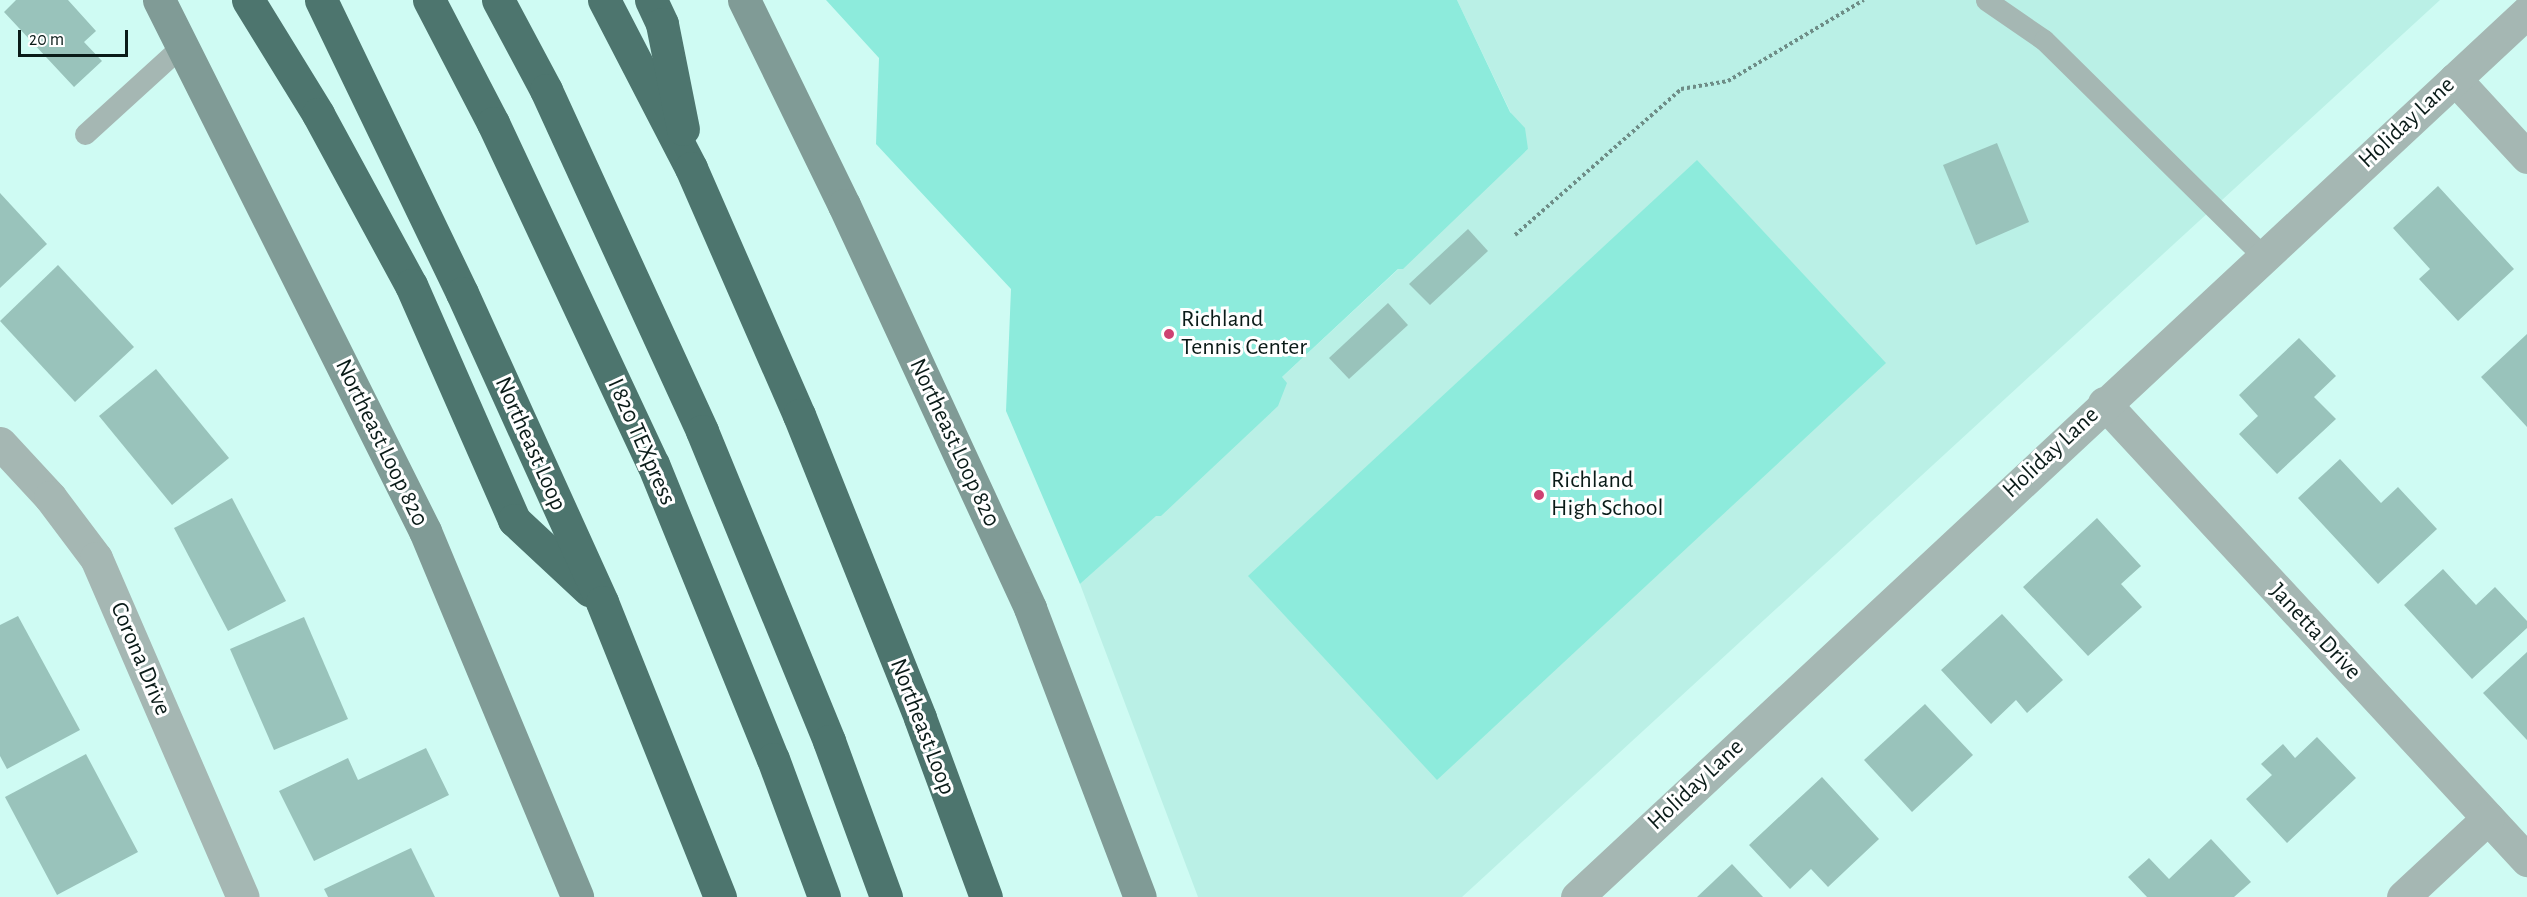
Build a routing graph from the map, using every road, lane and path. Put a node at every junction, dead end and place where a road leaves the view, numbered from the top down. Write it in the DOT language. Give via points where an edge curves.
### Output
graph roads {
  1 [pos="159,0"];
  2 [pos="248,0"];
  3 [pos="321,0"];
  4 [pos="429,0"];
  5 [pos="498,0"];
  6 [pos="604,0"];
  7 [pos="651,0"];
  8 [pos="744,0"];
  9 [pos="1864,0"];
  10 [pos="1986,0"];
  11 [pos="2527,12"];
  12 [pos="184,44"];
  13 [pos="2455,79"];
  14 [pos="85,134"];
  15 [pos="2527,157"];
  16 [pos="691,168"];
  17 [pos="1515,235"];
  18 [pos="2263,256"];
  19 [pos="2104,403"];
  20 [pos="0,443"];
  21 [pos="602,602"];
  22 [pos="2488,818"];
  23 [pos="2527,860"];
  24 [pos="243,897"];
  25 [pos="577,897"];
  26 [pos="720,897"];
  27 [pos="824,897"];
  28 [pos="886,897"];
  29 [pos="986,897"];
  30 [pos="1140,897"];
  31 [pos="1577,897"];
  32 [pos="2403,897"];
  1 -- 12 [label="main road, Northeast Loop 820"];
  2 -- 21 [label="highway" via="318,114 411,285 514,520"];
  3 -- 21 [label="highway, Northeast Loop" via="462,293"];
  4 -- 27 [label="highway, I 820 TEXpress" via="494,123 653,464 773,759"];
  5 -- 28 [label="highway" via="546,90 702,431 829,741"];
  6 -- 16 [label="highway, Northeast Loop"];
  7 -- 16 [label="highway" via="662,24"];
  8 -- 30 [label="main road, Northeast Loop 820" via="844,205 1030,608"];
  9 -- 17 [label="path" via="1728,81 1681,89"];
  10 -- 18 [label="lane" via="2044,40"];
  11 -- 13 [label="street, Holiday Lane"];
  12 -- 14 [label="lane"];
  12 -- 25 [label="main road, Northeast Loop 820" via="425,531"];
  13 -- 15 [label="street"];
  13 -- 18 [label="street, Holiday Lane"];
  16 -- 29 [label="highway, Northeast Loop" via="800,415"];
  18 -- 19 [label="street, Holiday Lane"];
  19 -- 22 [label="street, Janetta Drive"];
  19 -- 31 [label="street, Holiday Lane"];
  20 -- 24 [label="street, Corona Drive" via="50,497 96,558"];
  21 -- 26 [label="highway, Northeast Loop"];
  22 -- 23 [label="street, Janetta Drive"];
  22 -- 32 [label="street"];
}
